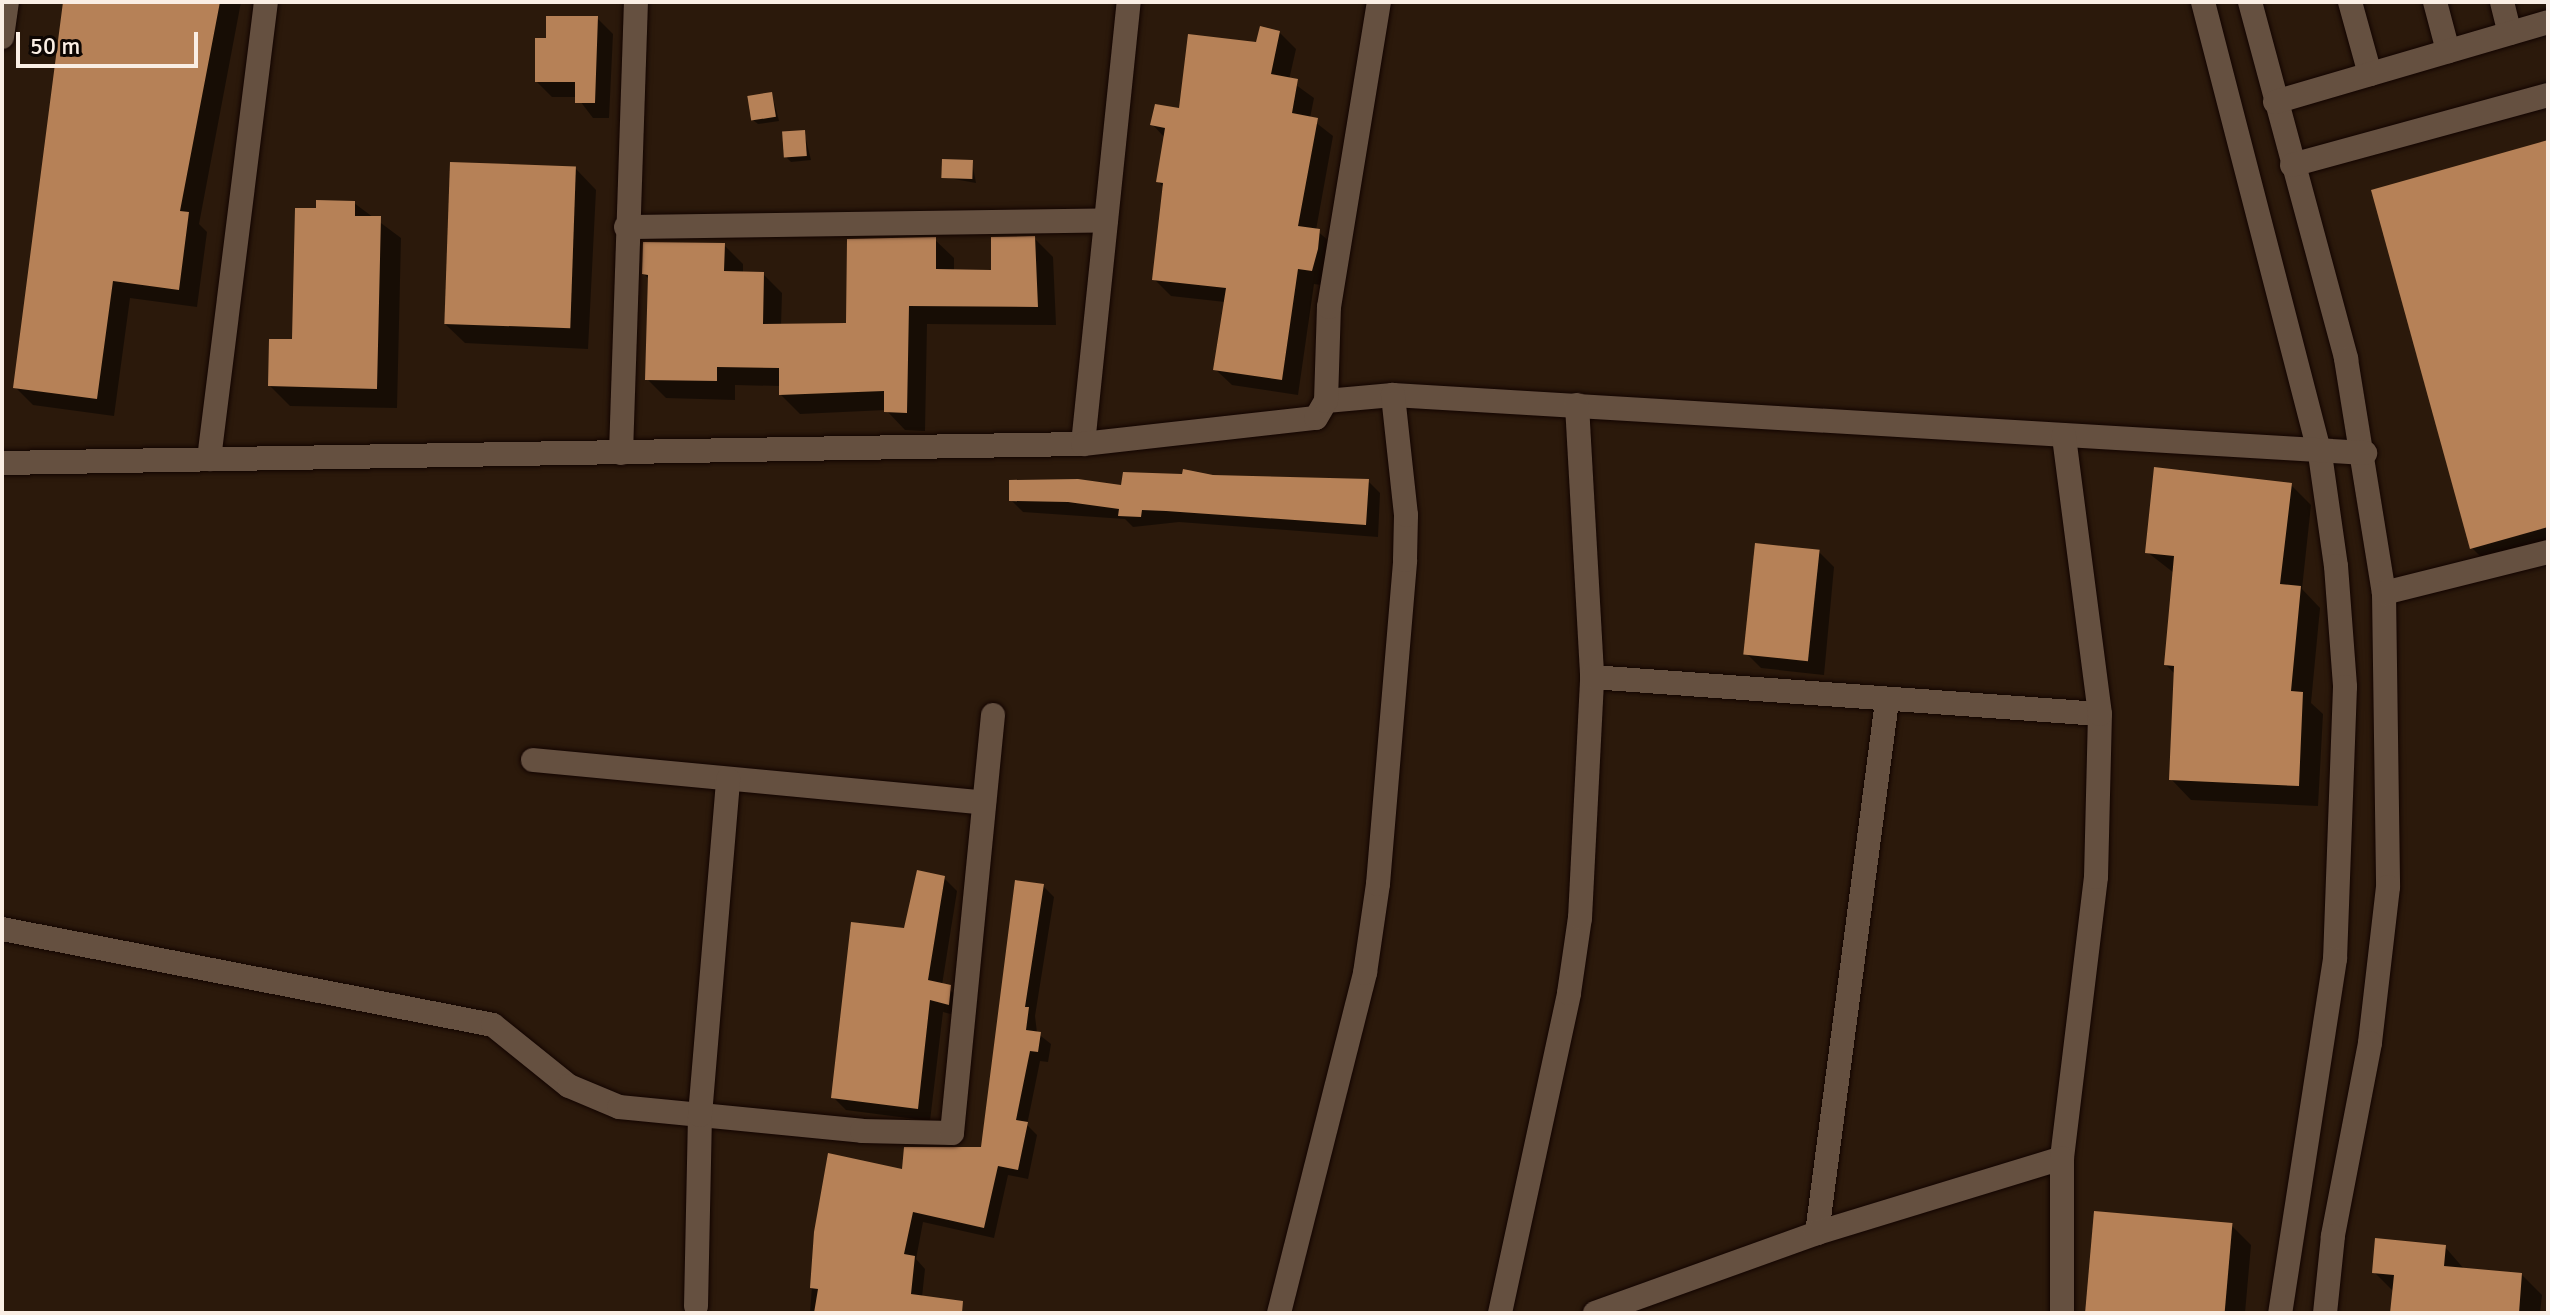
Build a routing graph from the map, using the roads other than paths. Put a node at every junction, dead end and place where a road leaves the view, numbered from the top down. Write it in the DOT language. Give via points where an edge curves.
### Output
graph roads {
  1 [pos="266,2"];
  2 [pos="636,2"];
  3 [pos="1129,2"];
  4 [pos="1379,2"];
  5 [pos="2203,2"];
  6 [pos="2250,2"];
  7 [pos="2350,2"];
  8 [pos="2435,2"];
  9 [pos="2502,2"];
  10 [pos="6,4"];
  11 [pos="2548,22"];
  12 [pos="2510,33"];
  13 [pos="2,37"];
  14 [pos="2448,51"];
  15 [pos="2370,74"];
  16 [pos="2548,95"];
  17 [pos="2275,102"];
  18 [pos="2292,165"];
  19 [pos="1106,220"];
  20 [pos="626,227"];
  21 [pos="1393,395"];
  22 [pos="1326,401"];
  23 [pos="1577,405"];
  24 [pos="2064,435"];
  25 [pos="1083,444"];
  26 [pos="621,453"];
  27 [pos="2365,453"];
  28 [pos="2320,454"];
  29 [pos="209,459"];
  30 [pos="2,463"];
  31 [pos="2548,552"];
  32 [pos="2384,593"];
  33 [pos="1592,677"];
  34 [pos="1887,701"];
  35 [pos="2100,714"];
  36 [pos="993,715"];
  37 [pos="533,760"];
  38 [pos="728,779"];
  39 [pos="984,803"];
  40 [pos="2,929"];
  41 [pos="700,1115"];
  42 [pos="2062,1158"];
  43 [pos="1817,1233"];
  44 [pos="696,1306"];
  45 [pos="1279,1313"];
  46 [pos="1500,1313"];
  47 [pos="1595,1313"];
  48 [pos="2062,1313"];
  49 [pos="2280,1313"];
  50 [pos="2325,1313"];
  1 -- 29 [label="street"];
  2 -- 20 [label="street"];
  3 -- 19 [label="street"];
  4 -- 22 [label="street" via="1329,307"];
  5 -- 28 [label="street"];
  6 -- 17 [label="street"];
  7 -- 15 [label="street"];
  8 -- 14 [label="street"];
  9 -- 12 [label="street"];
  10 -- 13 [label="street"];
  11 -- 12 [label="street"];
  12 -- 14 [label="street"];
  14 -- 15 [label="street"];
  15 -- 17 [label="street"];
  16 -- 18 [label="street"];
  17 -- 18 [label="street"];
  18 -- 27 [label="street" via="2346,359"];
  19 -- 20 [label="street"];
  19 -- 25 [label="street"];
  20 -- 26 [label="street"];
  21 -- 22 [label="street"];
  21 -- 23 [label="street"];
  21 -- 45 [label="street" via="1406,545 1380,869 1365,973"];
  22 -- 25 [label="street" via="1316,418"];
  23 -- 24 [label="street"];
  23 -- 33 [label="street"];
  24 -- 28 [label="street"];
  24 -- 35 [label="street"];
  25 -- 26 [label="street"];
  26 -- 29 [label="street"];
  27 -- 28 [label="street"];
  27 -- 32 [label="street"];
  28 -- 49 [label="street" via="2345,687 2342,873 2320,1069 2295,1196"];
  29 -- 30 [label="street"];
  31 -- 32 [label="street"];
  32 -- 50 [label="street" via="2388,887 2370,1043 2333,1236"];
  33 -- 34 [label="street"];
  33 -- 46 [label="street" via="1580,918 1569,993"];
  34 -- 35 [label="street"];
  34 -- 43 [label="street"];
  35 -- 42 [label="street" via="2096,877"];
  36 -- 39 [label="street"];
  37 -- 38 [label="street"];
  38 -- 39 [label="street"];
  38 -- 41 [label="street"];
  39 -- 41 [label="street" via="952,1133 862,1131"];
  40 -- 41 [label="street" via="493,1025 569,1086 619,1107"];
  41 -- 44 [label="street"];
  42 -- 43 [label="street"];
  42 -- 48 [label="street"];
  43 -- 47 [label="street"];
}
